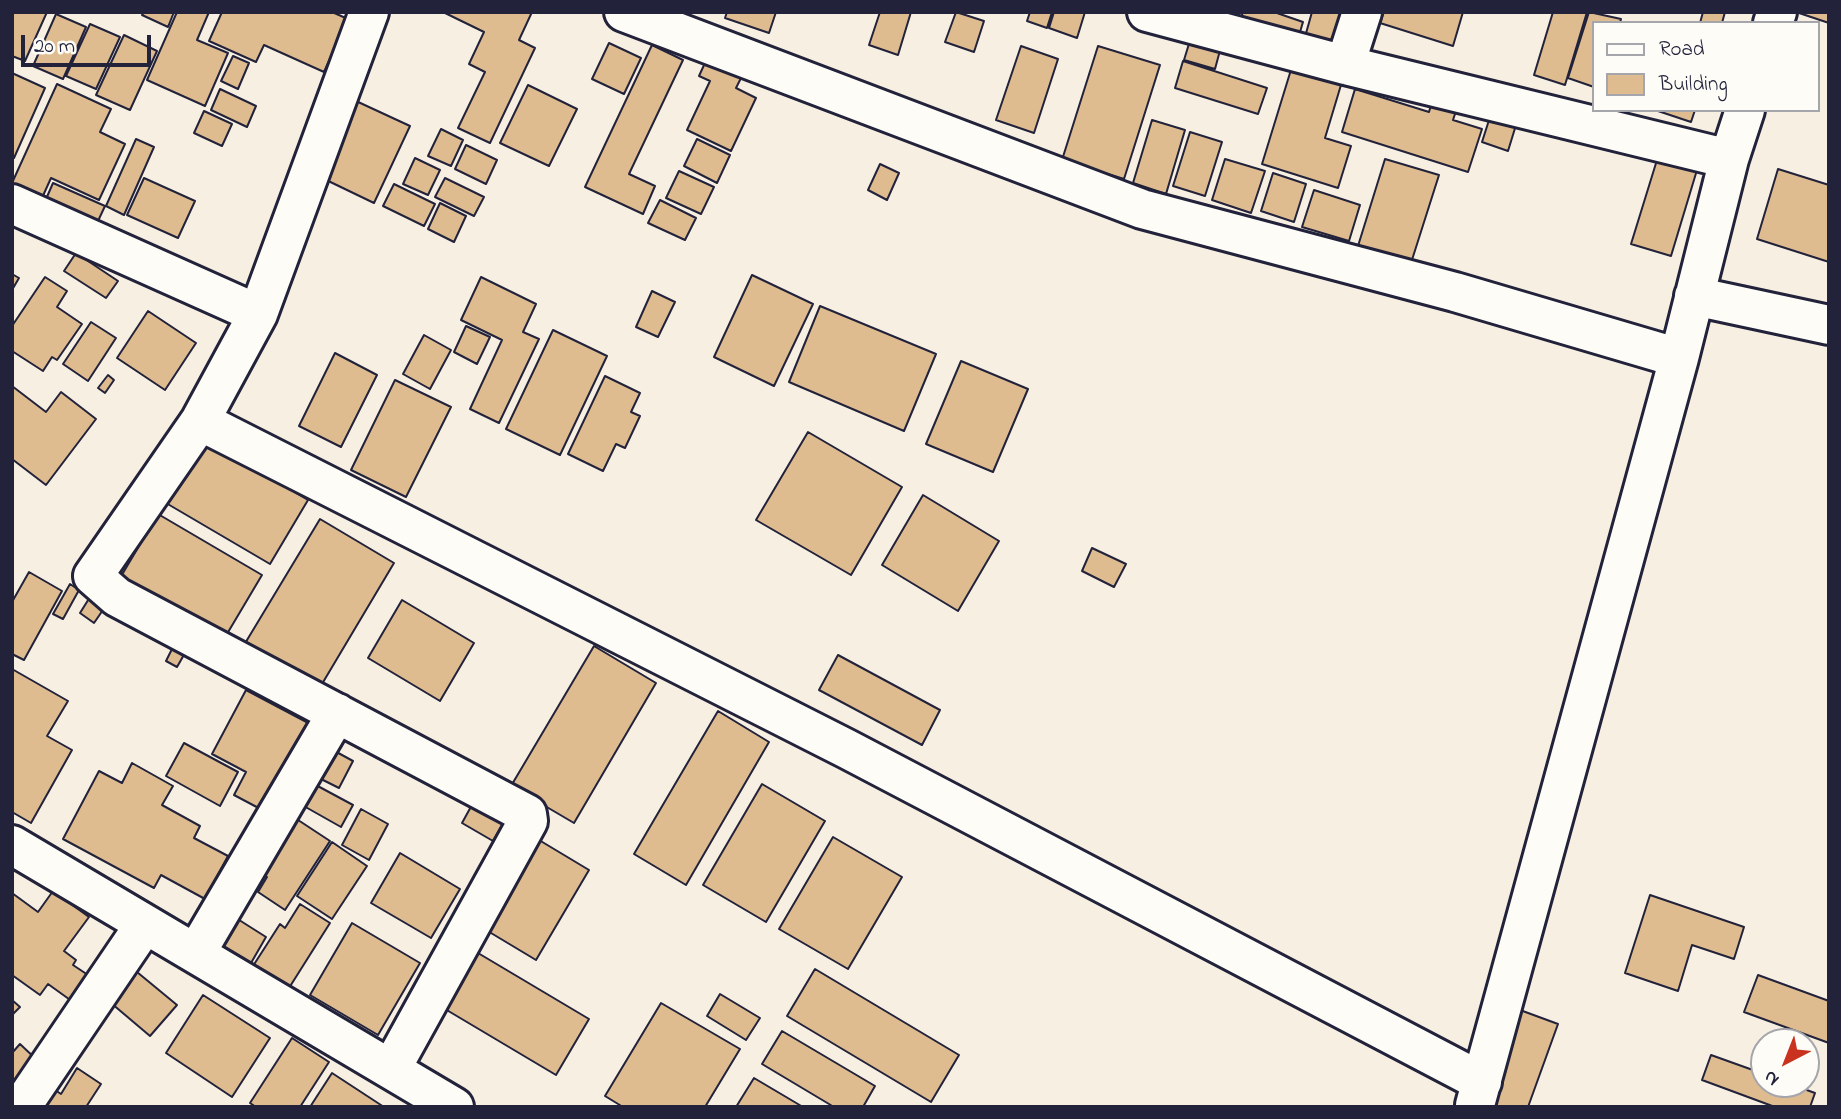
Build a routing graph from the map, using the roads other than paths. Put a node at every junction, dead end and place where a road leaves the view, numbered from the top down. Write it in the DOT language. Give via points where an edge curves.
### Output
graph roads {
  1 [pos="369,12"];
  2 [pos="625,12"];
  3 [pos="1147,12"];
  4 [pos="1362,12"];
  5 [pos="1345,65"];
  6 [pos="1744,112"];
  7 [pos="1729,159"];
  8 [pos="12,204"];
  9 [pos="1694,296"];
  10 [pos="258,314"];
  11 [pos="1829,325"];
  12 [pos="1679,358"];
  13 [pos="200,421"];
  14 [pos="337,713"];
  15 [pos="12,845"];
  16 [pos="145,924"];
  17 [pos="196,953"];
  18 [pos="391,1069"];
  19 [pos="1478,1094"];
  20 [pos="21,1107"];
  21 [pos="454,1107"];
  1 -- 10 [label="street"];
  2 -- 12 [label="street" via="1142,209 1455,292"];
  3 -- 5 [label="street"];
  4 -- 5 [label="street"];
  5 -- 7 [label="street"];
  6 -- 7 [label="street"];
  7 -- 9 [label="street"];
  8 -- 10 [label="street"];
  9 -- 11 [label="street"];
  9 -- 12 [label="street"];
  10 -- 13 [label="street"];
  12 -- 19 [label="street"];
  13 -- 14 [label="street" via="93,576 117,597"];
  13 -- 19 [label="street" via="859,755"];
  14 -- 17 [label="street"];
  14 -- 18 [label="street" via="521,809 528,821"];
  15 -- 16 [label="street"];
  16 -- 17 [label="street"];
  16 -- 20 [label="street"];
  17 -- 18 [label="street"];
  18 -- 21 [label="street"];
}
